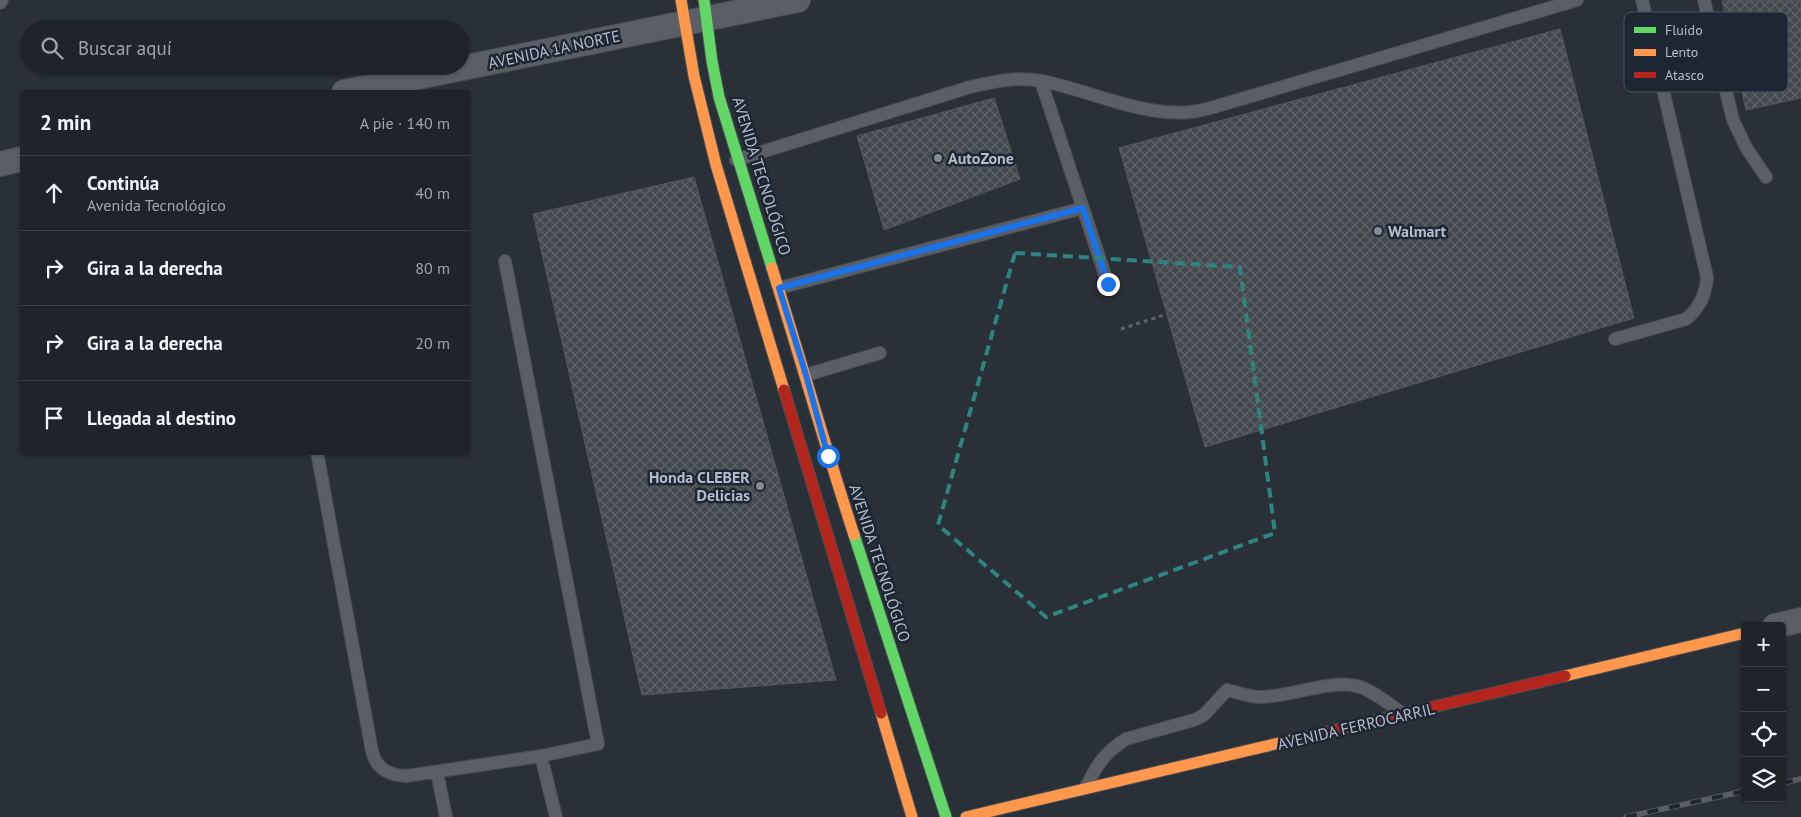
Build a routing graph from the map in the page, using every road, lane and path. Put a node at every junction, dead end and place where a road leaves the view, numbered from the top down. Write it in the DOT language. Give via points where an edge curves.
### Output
graph roads {
  1 [pos="2,0"];
  2 [pos="798,0"];
  3 [pos="1577,0"];
  4 [pos="0,3"];
  5 [pos="694,10"];
  6 [pos="470,62"];
  7 [pos="417,75"];
  8 [pos="1041,81"];
  9 [pos="353,90"];
  10 [pos="1664,92"];
  11 [pos="1727,92"];
  12 [pos="20,159"];
  13 [pos="739,159"];
  14 [pos="0,164"];
  15 [pos="716,165"];
  16 [pos="1766,177"];
  17 [pos="1083,208"];
  18 [pos="505,261"];
  19 [pos="1108,284"];
  20 [pos="779,288"];
  21 [pos="1167,314"];
  22 [pos="1121,329"];
  23 [pos="1615,339"];
  24 [pos="880,354"];
  25 [pos="806,375"];
  26 [pos="318,455"];
  27 [pos="1801,620"];
  28 [pos="1786,623"];
  29 [pos="1741,634"];
  30 [pos="1404,714"];
  31 [pos="541,756"];
  32 [pos="437,772"];
  33 [pos="1084,790"];
  34 [pos="446,817"];
  35 [pos="556,817"];
  36 [pos="912,817"];
  37 [pos="946,817"];
  38 [pos="966,817"];
  1 -- 4 [label="lane"];
  2 -- 5 [label="street, AVENIDA 1A NORTE"];
  3 -- 8 [label="lane" via="1191,112 1138,107"];
  5 -- 6 [label="street, AVENIDA 1A NORTE"];
  5 -- 13 [label="main road, AVENIDA TECNOLÓGICO"];
  5 -- 15 [label="main road" via="694,76"];
  7 -- 9 [label="street, AVENIDA 1A NORTE"];
  8 -- 13 [label="lane" via="997,81 970,87"];
  8 -- 17 [label="lane"];
  10 -- 23 [label="lane" via="1707,277 1706,289 1701,302 1686,319"];
  11 -- 16 [label="lane" via="1734,120 1747,149"];
  12 -- 14 [label="street"];
  13 -- 15 [label="lane"];
  13 -- 20 [label="main road, AVENIDA TECNOLÓGICO"];
  15 -- 36 [label="main road"];
  17 -- 19 [label="lane"];
  17 -- 20 [label="lane"];
  18 -- 31 [label="lane" via="598,744"];
  20 -- 25 [label="main road, AVENIDA TECNOLÓGICO"];
  21 -- 22 [label="path"];
  24 -- 25 [label="lane"];
  25 -- 37 [label="main road, AVENIDA TECNOLÓGICO" via="828,456"];
  26 -- 32 [label="lane" via="374,759 380,767 395,775"];
  27 -- 28 [label="street"];
  29 -- 30 [label="main road, AVENIDA FERROCARRIL"];
  30 -- 33 [label="main road, AVENIDA FERROCARRIL"];
  30 -- 33 [label="lane" via="1371,692 1352,685 1259,697 1227,690 1199,718 1126,739 1116,745 1099,763"];
  31 -- 32 [label="lane"];
  31 -- 35 [label="lane"];
  32 -- 34 [label="lane"];
  33 -- 38 [label="main road, AVENIDA FERROCARRIL"];
}
